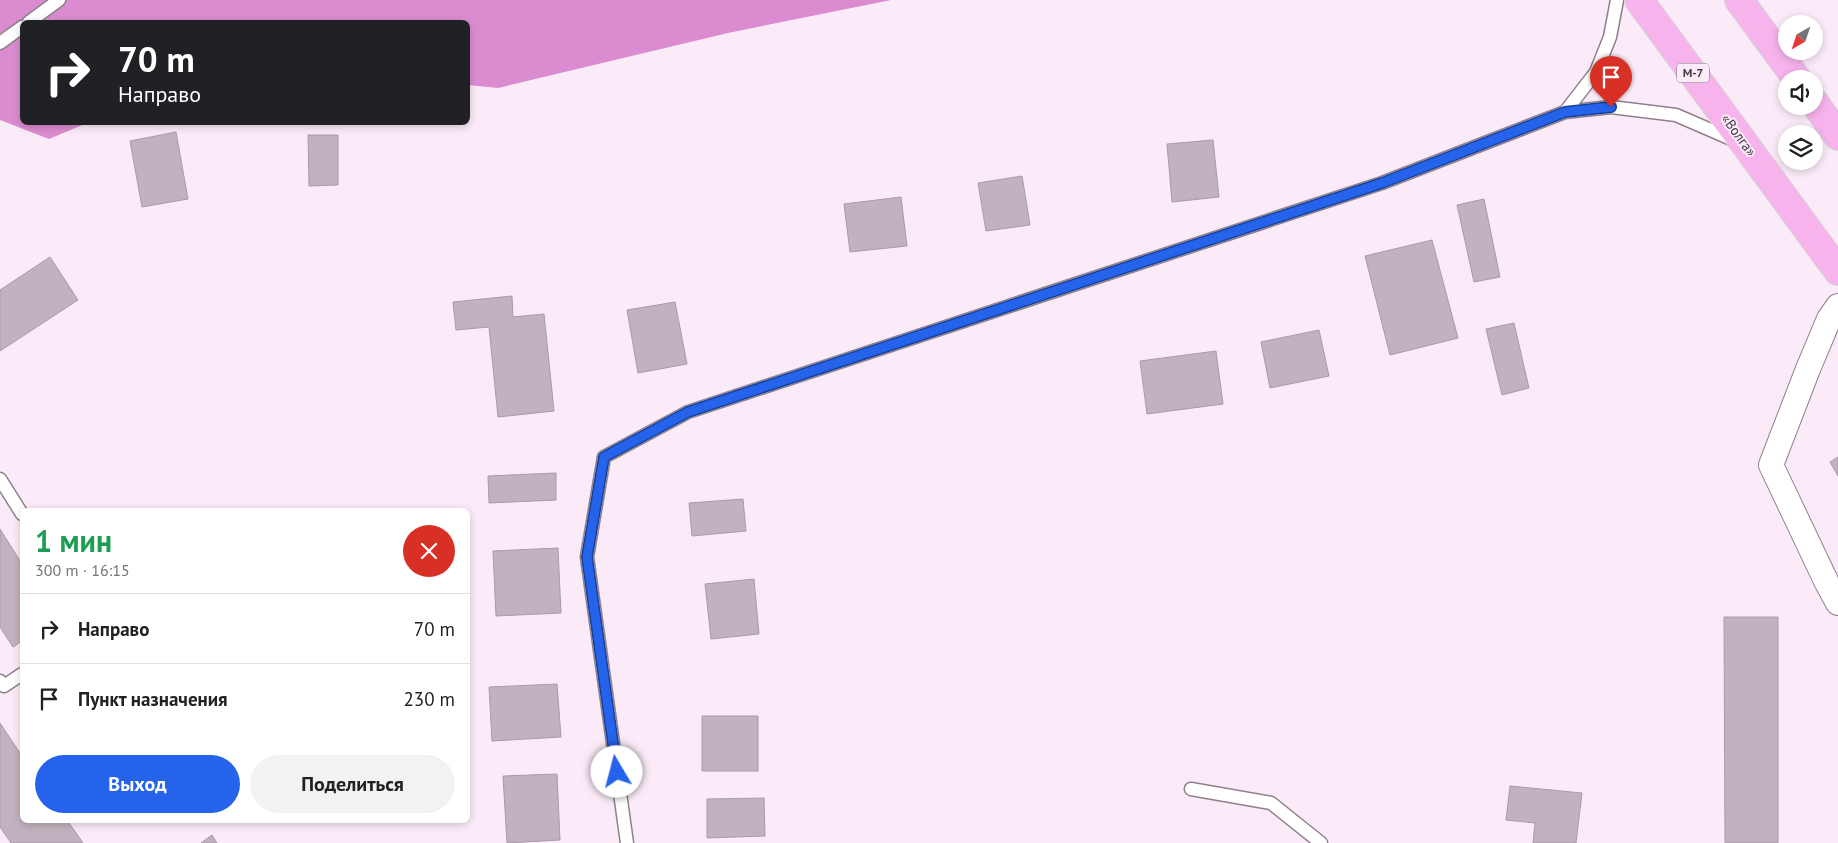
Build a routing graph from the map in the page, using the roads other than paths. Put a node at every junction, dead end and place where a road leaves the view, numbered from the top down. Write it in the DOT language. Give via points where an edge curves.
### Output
graph roads {
  1 [pos="59,0"];
  2 [pos="1617,0"];
  3 [pos="1639,0"];
  4 [pos="1739,0"];
  5 [pos="32,20"];
  6 [pos="20,28"];
  7 [pos="0,43"];
  8 [pos="1790,70"];
  9 [pos="1565,112"];
  10 [pos="1823,115"];
  11 [pos="1838,136"];
  12 [pos="1747,146"];
  13 [pos="1838,271"];
  14 [pos="1838,306"];
  15 [pos="0,479"];
  16 [pos="20,511"];
  17 [pos="1838,603"];
  18 [pos="20,675"];
  19 [pos="0,681"];
  20 [pos="1191,789"];
  21 [pos="627,843"];
  22 [pos="1321,843"];
  1 -- 5 [label="lane"];
  2 -- 9 [label="lane" via="1610,37 1596,72"];
  3 -- 12 [label="highway, «Волга» / М-7"];
  4 -- 8 [label="highway"];
  6 -- 7 [label="lane"];
  9 -- 12 [label="lane" via="1611,107 1676,115"];
  9 -- 21 [label="lane" via="1382,183 688,412 604,457 587,557"];
  10 -- 11 [label="highway"];
  12 -- 13 [label="highway, «Волга» / М-7"];
  14 -- 17 [label="street" via="1808,369 1771,465"];
  15 -- 16 [label="lane"];
  18 -- 19 [label="lane" via="4,686"];
  20 -- 22 [label="lane" via="1271,803"];
}
